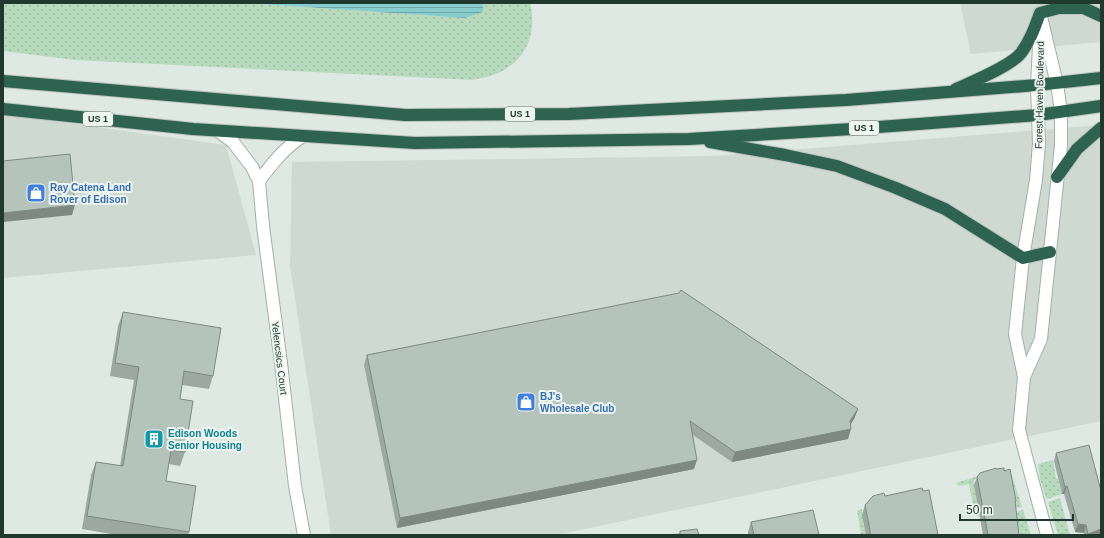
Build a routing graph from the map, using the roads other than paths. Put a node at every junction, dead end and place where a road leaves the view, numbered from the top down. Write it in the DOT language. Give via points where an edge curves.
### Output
graph roads {
  1 [pos="1070,3"];
  2 [pos="1084,8"];
  3 [pos="1040,13"];
  4 [pos="1101,16"];
  5 [pos="1101,78"];
  6 [pos="3,80"];
  7 [pos="1057,84"];
  8 [pos="1037,85"];
  9 [pos="949,92"];
  10 [pos="1101,106"];
  11 [pos="3,109"];
  12 [pos="1061,112"];
  13 [pos="1038,115"];
  14 [pos="1101,128"];
  15 [pos="218,131"];
  16 [pos="303,136"];
  17 [pos="689,139"];
  18 [pos="1057,177"];
  19 [pos="260,181"];
  20 [pos="1050,252"];
  21 [pos="1023,258"];
  22 [pos="1024,377"];
  23 [pos="304,535"];
  24 [pos="1048,535"];
  1 -- 2 [label="highway"];
  2 -- 3 [label="highway" via="1059,8"];
  2 -- 4 [label="highway"];
  3 -- 7 [label="street, Forest Haven Boulevard"];
  3 -- 8 [label="street, Forest Haven Boulevard"];
  3 -- 9 [label="highway" via="1032,35 1020,54 1000,68"];
  5 -- 7 [label="highway, US 1"];
  6 -- 9 [label="highway, US 1" via="405,115 569,114 846,100"];
  7 -- 8 [label="highway, US 1"];
  7 -- 12 [label="street, Forest Haven Boulevard"];
  8 -- 9 [label="highway, US 1"];
  8 -- 13 [label="street, Forest Haven Boulevard"];
  10 -- 12 [label="highway, US 1"];
  11 -- 15 [label="highway, US 1"];
  12 -- 13 [label="highway, US 1"];
  12 -- 18 [label="street, Forest Haven Boulevard" via="1061,145"];
  13 -- 17 [label="highway, US 1"];
  13 -- 21 [label="street, Forest Haven Boulevard" via="1036,180"];
  14 -- 18 [label="highway" via="1077,148"];
  15 -- 16 [label="highway, US 1"];
  15 -- 19 [label="street, Yelencsics Court" via="233,142"];
  16 -- 17 [label="highway, US 1" via="415,143"];
  16 -- 19 [label="street" via="291,143"];
  17 -- 21 [label="highway" via="837,166 945,209"];
  18 -- 20 [label="street, Forest Haven Boulevard"];
  19 -- 23 [label="street, Yelencsics Court" via="263,226 295,486"];
  20 -- 21 [label="highway"];
  20 -- 22 [label="street, Forest Haven Boulevard" via="1040,339"];
  21 -- 22 [label="street, Forest Haven Boulevard" via="1015,334"];
  22 -- 24 [label="street, Forest Haven Boulevard" via="1019,430"];
}
